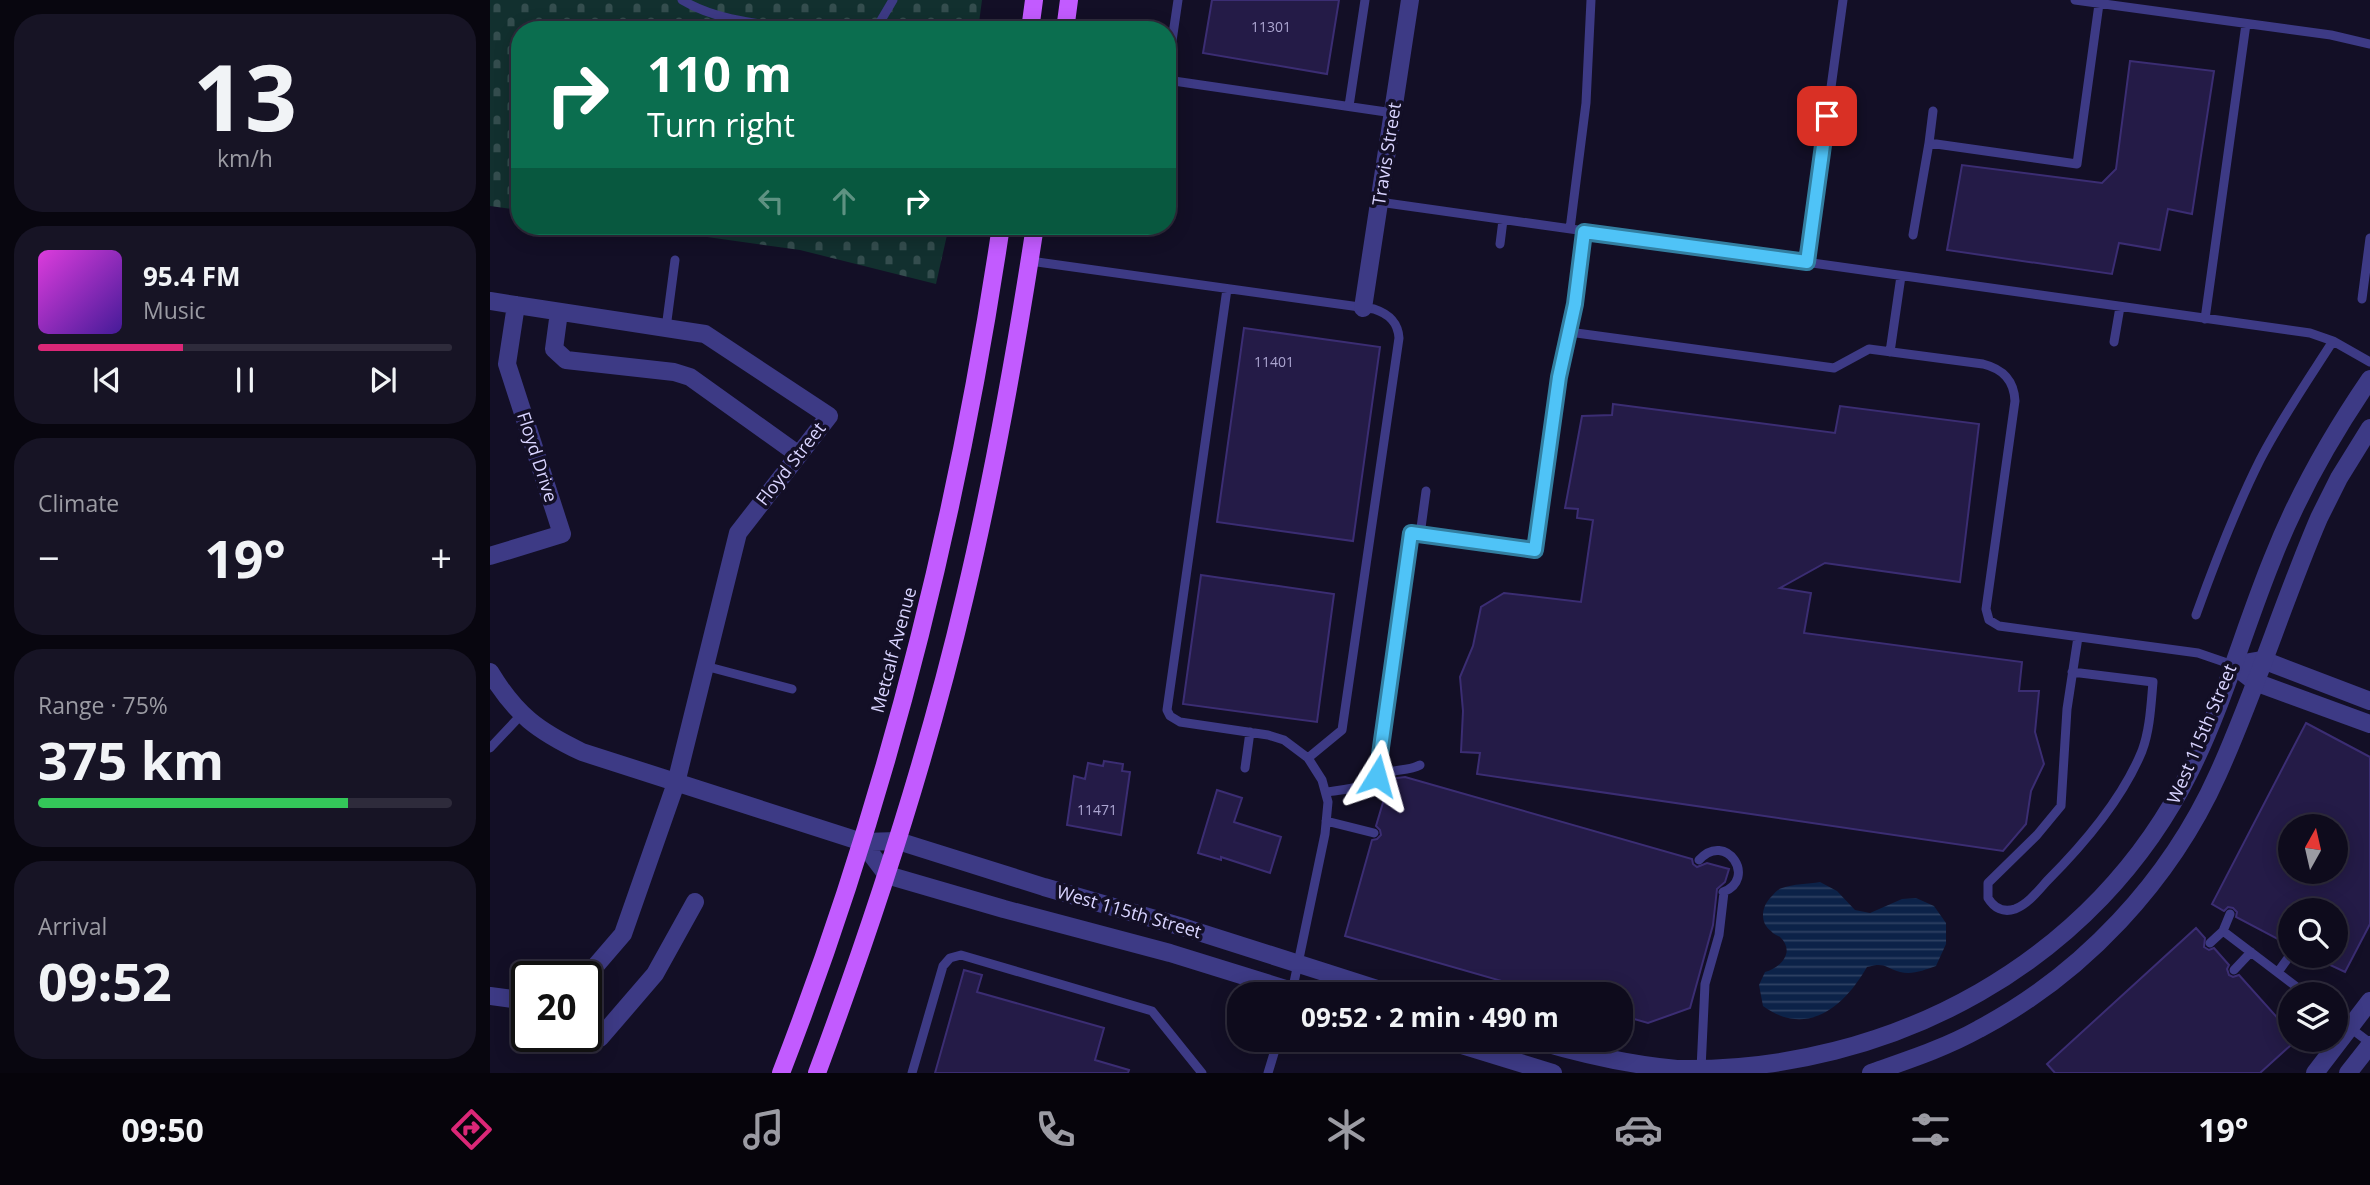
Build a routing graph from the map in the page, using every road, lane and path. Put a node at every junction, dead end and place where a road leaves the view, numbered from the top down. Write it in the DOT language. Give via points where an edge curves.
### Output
graph roads {
  1 [pos="682,0"];
  2 [pos="893,0"];
  3 [pos="1034,0"];
  4 [pos="1069,0"];
  5 [pos="1178,0"];
  6 [pos="1365,0"];
  7 [pos="1410,0"];
  8 [pos="1591,0"];
  9 [pos="1843,0"];
  10 [pos="2075,0"];
  11 [pos="2099,4"];
  12 [pos="747,21"];
  13 [pos="881,21"];
  14 [pos="1031,21"];
  15 [pos="1066,21"];
  16 [pos="1175,21"];
  17 [pos="2246,24"];
  18 [pos="2370,44"];
  19 [pos="1176,78"];
  20 [pos="1349,106"];
  21 [pos="1933,111"];
  22 [pos="1393,113"];
  23 [pos="1928,143"];
  24 [pos="1379,202"];
  25 [pos="1503,220"];
  26 [pos="1570,229"];
  27 [pos="1584,232"];
  28 [pos="999,235"];
  29 [pos="1034,235"];
  30 [pos="1913,235"];
  31 [pos="2370,238"];
  32 [pos="1500,244"];
  33 [pos="675,260"];
  34 [pos="1030,261"];
  35 [pos="1807,262"];
  36 [pos="1900,276"];
  37 [pos="1227,289"];
  38 [pos="2362,299"];
  39 [pos="490,301"];
  40 [pos="516,305"];
  41 [pos="2120,307"];
  42 [pos="1363,308"];
  43 [pos="559,312"];
  44 [pos="2204,319"];
  45 [pos="666,328"];
  46 [pos="1569,332"];
  47 [pos="2333,341"];
  48 [pos="2115,342"];
  49 [pos="1890,352"];
  50 [pos="2370,362"];
  51 [pos="2370,379"];
  52 [pos="2370,428"];
  53 [pos="799,455"];
  54 [pos="1426,491"];
  55 [pos="1420,534"];
  56 [pos="490,556"];
  57 [pos="2196,615"];
  58 [pos="2078,637"];
  59 [pos="2263,660"];
  60 [pos="2233,665"];
  61 [pos="705,666"];
  62 [pos="490,672"];
  63 [pos="2072,672"];
  64 [pos="2255,682"];
  65 [pos="792,689"];
  66 [pos="2370,701"];
  67 [pos="522,714"];
  68 [pos="2370,724"];
  69 [pos="1250,732"];
  70 [pos="490,748"];
  71 [pos="1308,758"];
  72 [pos="1420,765"];
  73 [pos="1245,768"];
  74 [pos="1377,776"];
  75 [pos="676,783"];
  76 [pos="1327,792"];
  77 [pos="1326,821"];
  78 [pos="1374,833"];
  79 [pos="898,841"];
  80 [pos="862,842"];
  81 [pos="1699,860"];
  82 [pos="887,875"];
  83 [pos="695,902"];
  84 [pos="2230,914"];
  85 [pos="2223,931"];
  86 [pos="2210,943"];
  87 [pos="2251,952"];
  88 [pos="600,961"];
  89 [pos="1299,963"];
  90 [pos="2281,968"];
  91 [pos="2234,970"];
  92 [pos="2278,972"];
  93 [pos="1261,982"];
  94 [pos="1296,982"];
  95 [pos="1357,982"];
  96 [pos="2291,982"];
  97 [pos="490,996"];
  98 [pos="511,999"];
  99 [pos="2370,1001"];
  100 [pos="2348,1020"];
  101 [pos="2348,1026"];
  102 [pos="602,1036"];
  103 [pos="2370,1044"];
  104 [pos="1275,1052"];
  105 [pos="1484,1052"];
  106 [pos="1579,1052"];
  107 [pos="2327,1052"];
  108 [pos="1701,1071"];
  109 [pos="781,1073"];
  110 [pos="817,1073"];
  111 [pos="912,1073"];
  112 [pos="1202,1073"];
  113 [pos="1268,1073"];
  114 [pos="1553,1073"];
  115 [pos="1871,1073"];
  116 [pos="2315,1073"];
  117 [pos="2348,1073"];
  1 -- 12 [label="lane" via="696,9"];
  2 -- 13 [label="lane"];
  3 -- 14 [label="main road"];
  4 -- 15 [label="main road"];
  5 -- 16 [label="lane"];
  6 -- 20 [label="lane"];
  7 -- 22 [label="street, Travis Street"];
  8 -- 26 [label="lane" via="1586,103"];
  9 -- 35 [label="lane"];
  10 -- 11 [label="lane"];
  11 -- 17 [label="lane"];
  11 -- 23 [label="lane" via="2077,164"];
  17 -- 18 [label="lane"];
  17 -- 44 [label="lane"];
  19 -- 20 [label="lane"];
  20 -- 22 [label="lane"];
  21 -- 23 [label="lane"];
  22 -- 24 [label="street, Travis Street"];
  23 -- 30 [label="lane"];
  24 -- 25 [label="lane"];
  24 -- 42 [label="street, Travis Street"];
  25 -- 26 [label="lane"];
  25 -- 32 [label="lane"];
  26 -- 27 [label="lane"];
  27 -- 35 [label="lane"];
  27 -- 46 [label="lane"];
  28 -- 80 [label="main road, Metcalf Avenue" via="939,559"];
  29 -- 34 [label="main road"];
  31 -- 38 [label="lane"];
  33 -- 45 [label="lane"];
  34 -- 37 [label="lane"];
  34 -- 79 [label="main road" via="965,598"];
  35 -- 36 [label="lane"];
  36 -- 41 [label="lane"];
  36 -- 49 [label="lane"];
  37 -- 42 [label="lane"];
  37 -- 69 [label="lane" via="1167,710 1180,722"];
  39 -- 40 [label="street, Floyd Street"];
  40 -- 43 [label="street, Floyd Street"];
  40 -- 56 [label="street, Floyd Drive" via="507,364 562,534"];
  41 -- 44 [label="lane"];
  41 -- 48 [label="lane"];
  42 -- 71 [label="lane" via="1390,317 1399,338 1342,730"];
  43 -- 45 [label="street, Floyd Street"];
  43 -- 53 [label="street" via="554,349 565,360 690,376"];
  44 -- 47 [label="lane" via="2310,333"];
  45 -- 53 [label="street, Floyd Street" via="705,334 829,416"];
  46 -- 49 [label="lane" via="1834,368 1869,349"];
  46 -- 55 [label="lane" via="1535,550"];
  47 -- 50 [label="lane"];
  47 -- 57 [label="lane" via="2261,458"];
  49 -- 58 [label="lane" via="1989,366 2009,379 2015,393 2014,410 1986,613 1999,626"];
  51 -- 60 [label="street, West 115th Street" via="2308,481 2272,560"];
  52 -- 59 [label="street, West 115th Street" via="2319,517"];
  53 -- 61 [label="street, Floyd Street" via="738,533"];
  54 -- 55 [label="lane"];
  55 -- 74 [label="lane" via="1411,533"];
  58 -- 60 [label="lane" via="2198,653"];
  58 -- 63 [label="lane"];
  59 -- 60 [label="street"];
  59 -- 64 [label="street, West 115th Street"];
  59 -- 66 [label="street"];
  60 -- 64 [label="street"];
  60 -- 108 [label="street, West 115th Street" via="2192,768 2169,810 2111,889 2047,951 1986,994 1865,1047 1770,1066"];
  61 -- 65 [label="lane"];
  61 -- 75 [label="street, Floyd Street"];
  62 -- 67 [label="street, West 115th Street"];
  63 -- 63 [label="lane" via="2061,806 1988,883 1988,898 2004,911 2026,902 2082,843 2122,788 2143,748 2153,682"];
  64 -- 68 [label="street"];
  64 -- 115 [label="street, West 115th Street" via="2196,818 2127,914 2020,1005 1927,1054"];
  67 -- 70 [label="lane"];
  67 -- 75 [label="street, West 115th Street" via="547,735 582,752"];
  69 -- 71 [label="lane" via="1284,740"];
  69 -- 73 [label="lane"];
  71 -- 76 [label="lane"];
  72 -- 74 [label="lane"];
  74 -- 76 [label="lane" via="1363,786"];
  75 -- 80 [label="street, West 115th Street"];
  75 -- 88 [label="street" via="623,934"];
  76 -- 77 [label="lane"];
  77 -- 78 [label="lane"];
  77 -- 89 [label="lane"];
  79 -- 80 [label="street, West 115th Street"];
  79 -- 82 [label="main road"];
  79 -- 89 [label="street, West 115th Street"];
  80 -- 82 [label="street"];
  80 -- 109 [label="main road, Metcalf Avenue"];
  81 -- 108 [label="lane" via="1713,851 1727,853 1738,867 1731,888 1723,892 1703,977"];
  82 -- 93 [label="street, West 115th Street"];
  82 -- 110 [label="main road"];
  83 -- 102 [label="street" via="656,974"];
  84 -- 85 [label="lane"];
  85 -- 86 [label="lane"];
  85 -- 87 [label="lane"];
  87 -- 91 [label="lane"];
  87 -- 92 [label="lane"];
  89 -- 94 [label="lane"];
  89 -- 95 [label="street, West 115th Street"];
  90 -- 92 [label="lane"];
  92 -- 96 [label="lane"];
  97 -- 98 [label="street"];
  99 -- 100 [label="street"];
  101 -- 103 [label="lane"];
  103 -- 117 [label="street"];
  104 -- 113 [label="lane"];
  105 -- 114 [label="street"];
  106 -- 108 [label="street, West 115th Street"];
  107 -- 116 [label="street"];
  111 -- 112 [label="lane" via="943,966 961,955 1152,1011"];
}
